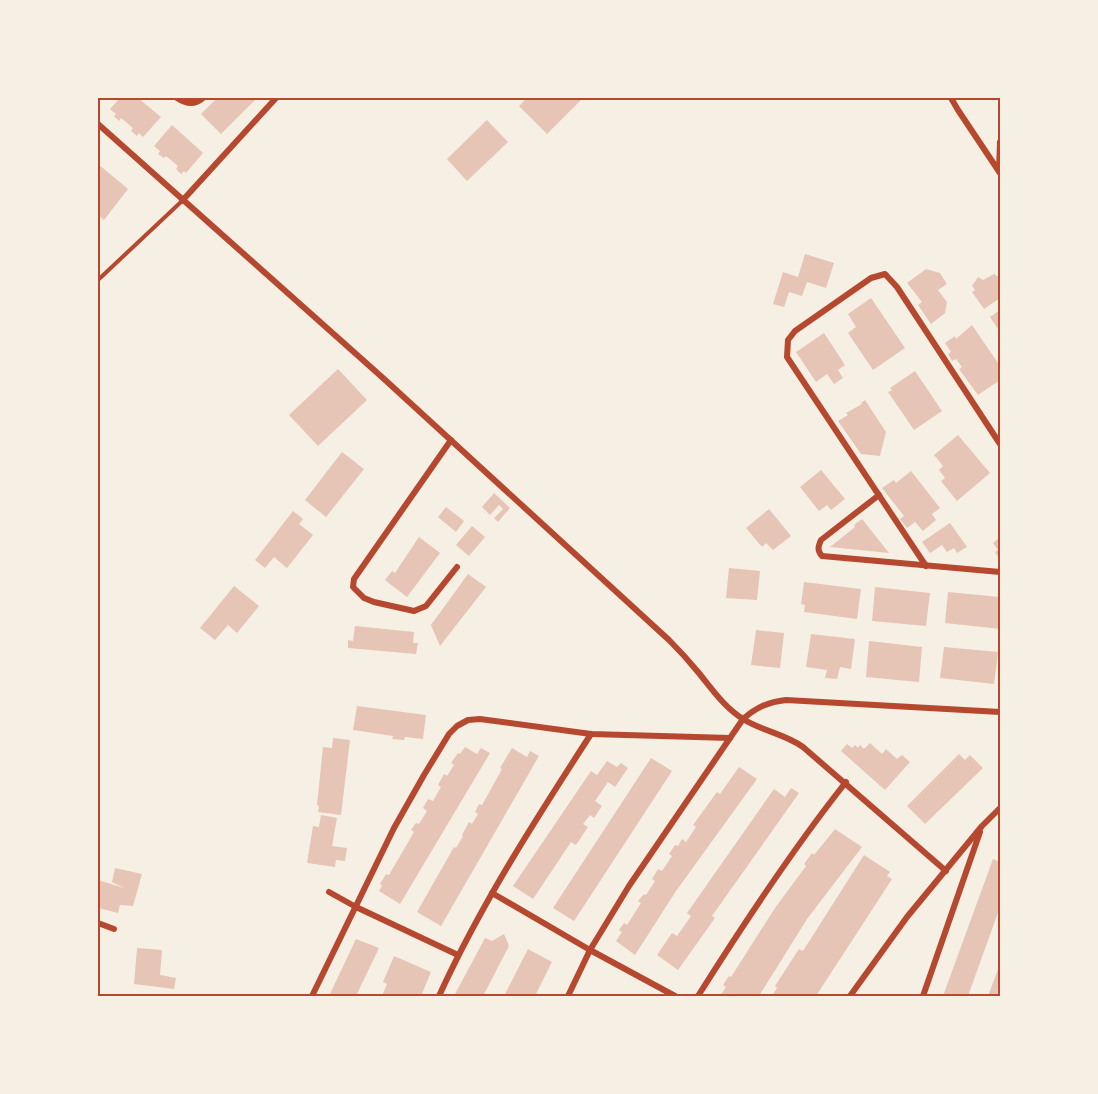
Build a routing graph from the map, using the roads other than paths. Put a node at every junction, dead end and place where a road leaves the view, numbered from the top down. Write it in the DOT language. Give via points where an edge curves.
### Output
graph roads {
  1 [pos="177,98"];
  2 [pos="203,98"];
  3 [pos="276,98"];
  4 [pos="951,98"];
  5 [pos="98,124"];
  6 [pos="1000,142"];
  7 [pos="1000,172"];
  8 [pos="182,201"];
  9 [pos="98,280"];
  10 [pos="450,440"];
  11 [pos="1000,444"];
  12 [pos="879,495"];
  13 [pos="926,566"];
  14 [pos="457,567"];
  15 [pos="1000,572"];
  16 [pos="1000,712"];
  17 [pos="742,719"];
  18 [pos="591,734"];
  19 [pos="730,738"];
  20 [pos="846,783"];
  21 [pos="1000,808"];
  22 [pos="982,826"];
  23 [pos="946,871"];
  24 [pos="329,891"];
  25 [pos="492,893"];
  26 [pos="356,907"];
  27 [pos="98,924"];
  28 [pos="114,929"];
  29 [pos="590,950"];
  30 [pos="458,955"];
  31 [pos="312,996"];
  32 [pos="439,996"];
  33 [pos="568,996"];
  34 [pos="675,996"];
  35 [pos="698,996"];
  36 [pos="850,996"];
  37 [pos="923,996"];
  1 -- 2 [label="street" via="193,103"];
  3 -- 8 [label="street"];
  4 -- 7 [label="street"];
  5 -- 8 [label="street"];
  6 -- 7 [label="street"];
  8 -- 9 [label="lane"];
  8 -- 10 [label="street"];
  10 -- 14 [label="street" via="354,579 353,587 374,602 414,611 426,606"];
  10 -- 17 [label="street" via="669,640 718,698"];
  11 -- 12 [label="street" via="897,287 885,274 871,278 795,331 786,350"];
  12 -- 13 [label="street"];
  12 -- 13 [label="street" via="821,540 818,552 822,556"];
  13 -- 15 [label="street"];
  16 -- 17 [label="street" via="786,700 769,702"];
  17 -- 19 [label="street"];
  17 -- 20 [label="street" via="794,740"];
  18 -- 19 [label="street"];
  18 -- 25 [label="street"];
  18 -- 26 [label="street" via="480,719 457,726 404,811"];
  19 -- 29 [label="street"];
  20 -- 23 [label="street"];
  20 -- 35 [label="street" via="740,929"];
  21 -- 22 [label="street"];
  22 -- 23 [label="street"];
  22 -- 37 [label="street"];
  23 -- 36 [label="street"];
  24 -- 26 [label="street"];
  25 -- 29 [label="street"];
  25 -- 30 [label="street"];
  26 -- 30 [label="street"];
  26 -- 31 [label="street"];
  27 -- 28 [label="street"];
  29 -- 33 [label="street"];
  29 -- 34 [label="street"];
  30 -- 32 [label="street"];
}
